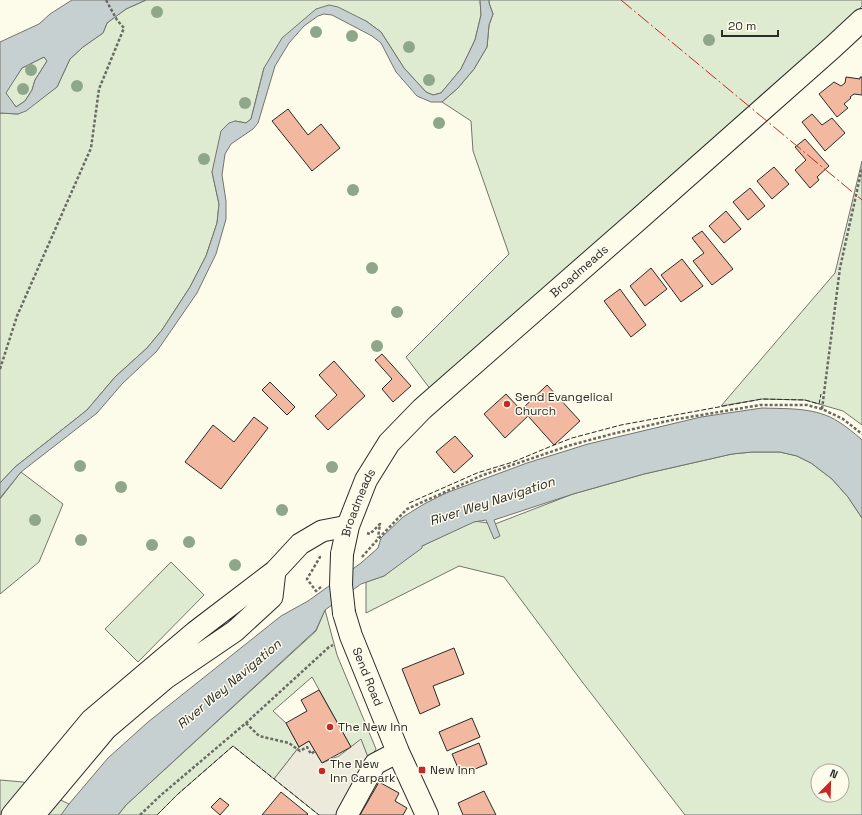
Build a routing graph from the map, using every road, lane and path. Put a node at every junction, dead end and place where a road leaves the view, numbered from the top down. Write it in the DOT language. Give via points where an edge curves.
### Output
graph roads {
  1 [pos="106,0"];
  2 [pos="862,20"];
  3 [pos="862,168"];
  4 [pos="0,369"];
  5 [pos="822,409"];
  6 [pos="862,434"];
  7 [pos="348,526"];
  8 [pos="378,539"];
  9 [pos="342,554"];
  10 [pos="274,571"];
  11 [pos="329,647"];
  12 [pos="246,723"];
  13 [pos="315,751"];
  14 [pos="398,752"];
  15 [pos="12,815"];
  16 [pos="34,815"];
  17 [pos="140,815"];
  18 [pos="347,815"];
  19 [pos="427,815"];
  1 -- 4 [label="path" via="124,28 100,89 91,148 17,316"];
  2 -- 7 [label="main road, Broadmeads" via="422,409 389,443 366,480"];
  3 -- 5 [label="path" via="840,268"];
  5 -- 6 [label="path" via="843,419"];
  5 -- 8 [label="path" via="807,405 760,404 672,420 571,444 483,475 407,508"];
  7 -- 9 [label="main road, Broadmeads"];
  7 -- 10 [label="street" via="322,532 300,544"];
  9 -- 14 [label="main road, Send Road, bridge" via="341,584 344,613"];
  10 -- 15 [label="street" via="195,632 91,720"];
  10 -- 16 [label="street" via="272,597 235,631 166,678 106,729"];
  11 -- 12 [label="path"];
  12 -- 13 [label="path" via="259,736 289,743 300,751 307,747 311,754"];
  12 -- 17 [label="path"];
  14 -- 18 [label="street" via="375,764"];
  14 -- 19 [label="main road, Send Road"];
}
